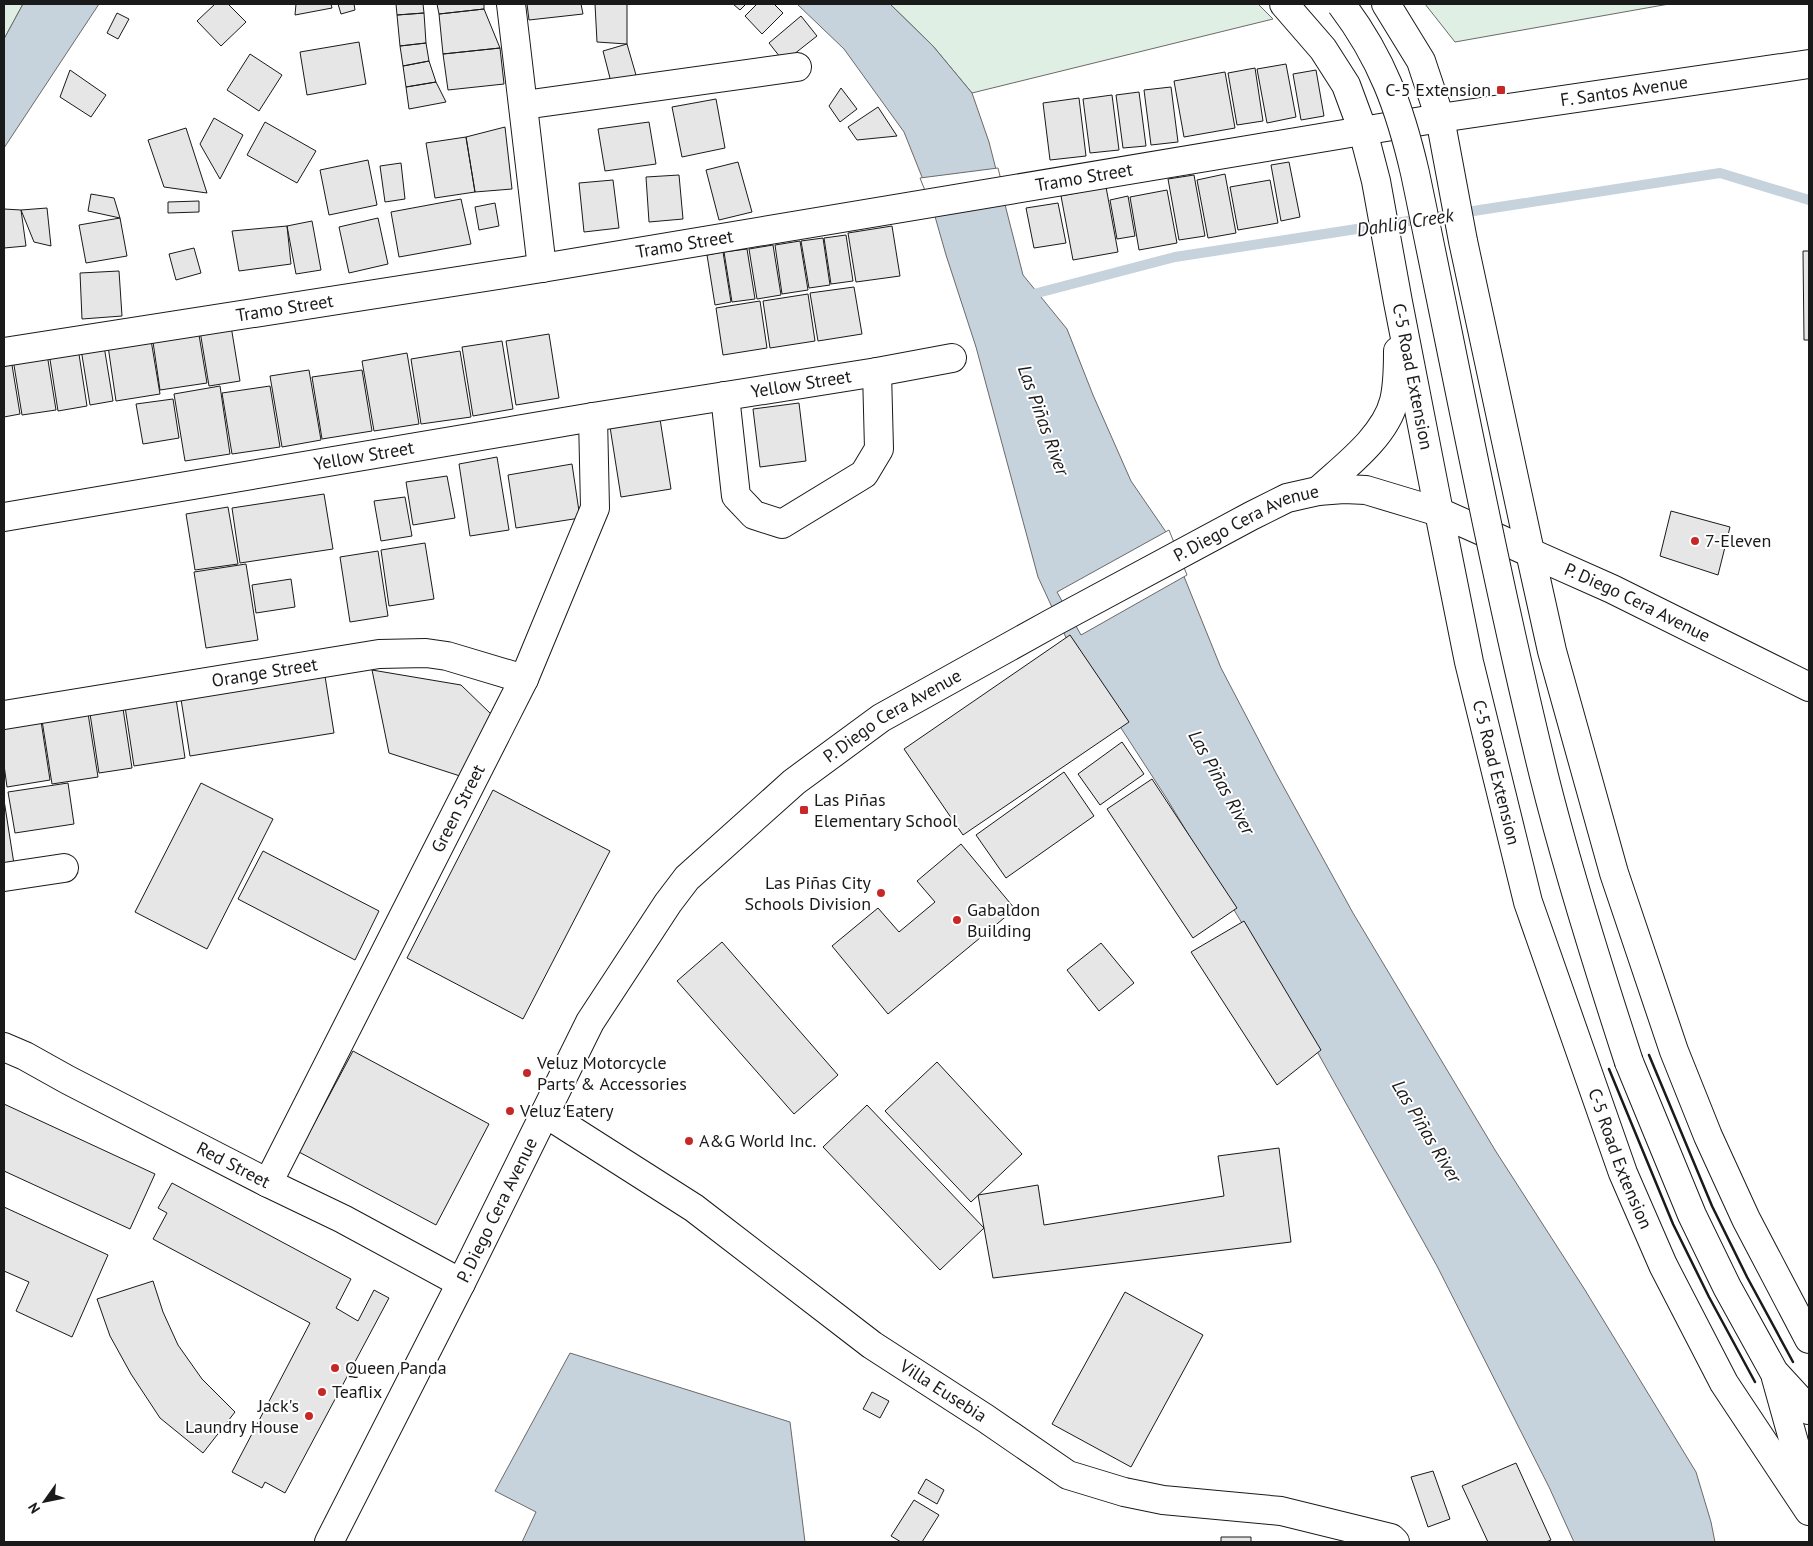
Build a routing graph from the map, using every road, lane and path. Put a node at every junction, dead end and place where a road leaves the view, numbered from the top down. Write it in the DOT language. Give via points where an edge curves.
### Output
graph roads {
  1 [pos="511,4"];
  2 [pos="1284,4"];
  3 [pos="1341,4"];
  4 [pos="1386,4"];
  5 [pos="1809,64"];
  6 [pos="797,67"];
  7 [pos="524,104"];
  8 [pos="1440,118"];
  9 [pos="1363,131"];
  10 [pos="542,268"];
  11 [pos="1398,302"];
  12 [pos="4,352"];
  13 [pos="952,358"];
  14 [pos="877,372"];
  15 [pos="725,396"];
  16 [pos="593,417"];
  17 [pos="1318,491"];
  18 [pos="1439,512"];
  19 [pos="4,517"];
  20 [pos="1530,552"];
  21 [pos="524,679"];
  22 [pos="1809,687"];
  23 [pos="4,715"];
  24 [pos="64,868"];
  25 [pos="4,878"];
  26 [pos="4,1047"];
  27 [pos="545,1113"];
  28 [pos="268,1183"];
  29 [pos="461,1283"];
  30 [pos="1809,1339"];
  31 [pos="1774,1372"];
  32 [pos="1809,1410"];
  33 [pos="1809,1496"];
  34 [pos="1809,1511"];
  35 [pos="329,1542"];
  36 [pos="1395,1542"];
  1 -- 7 [label="main road"];
  2 -- 9 [label="main road, C-5 Road Extension" via="1323,49 1346,85"];
  3 -- 31 [label="main road, bridge" via="1357,24 1383,71 1406,133 1515,653 1584,921 1629,1062 1692,1215"];
  4 -- 8 [label="main road" via="1420,60"];
  5 -- 8 [label="main road, F. Santos Avenue"];
  6 -- 7 [label="main road"];
  7 -- 10 [label="main road"];
  8 -- 9 [label="main road, F. Santos Avenue"];
  8 -- 20 [label="main road"];
  9 -- 10 [label="main road, Tramo Street"];
  9 -- 11 [label="main road, C-5 Road Extension" via="1376,181"];
  10 -- 12 [label="main road, Tramo Street"];
  11 -- 17 [label="main road" via="1398,372 1394,402 1384,424 1367,446"];
  11 -- 18 [label="main road, C-5 Road Extension"];
  13 -- 14 [label="main road, Yellow Street"];
  14 -- 15 [label="main road, Yellow Street"];
  14 -- 15 [label="main road, Yellow Street" via="879,449 864,474 782,524 754,515 736,496"];
  15 -- 16 [label="main road, Yellow Street"];
  16 -- 19 [label="main road, Yellow Street"];
  16 -- 21 [label="main road, Green Street" via="596,508"];
  17 -- 18 [label="main road, P. Diego Cera Avenue" via="1366,490"];
  17 -- 27 [label="main road, P. Diego Cera Avenue" via="1287,498 1197,543 1052,623 881,718 794,782 687,878 590,1022"];
  18 -- 20 [label="main road, P. Diego Cera Avenue"];
  18 -- 34 [label="main road, C-5 Road Extension" via="1469,662 1528,902 1623,1173 1663,1265 1724,1383"];
  20 -- 22 [label="main road, P. Diego Cera Avenue" via="1630,597"];
  20 -- 30 [label="main road" via="1552,651 1614,873 1674,1051 1746,1219"];
  21 -- 23 [label="main road, Orange Street" via="447,656 379,654"];
  21 -- 28 [label="main road, Green Street"];
  24 -- 25 [label="main road"];
  26 -- 28 [label="main road, Red Street"];
  27 -- 29 [label="main road, P. Diego Cera Avenue"];
  27 -- 36 [label="main road, Villa Eusebia" via="694,1208 872,1344 1068,1475 1163,1500 1281,1511 1391,1538"];
  28 -- 29 [label="main road, Red Street" via="343,1219"];
  29 -- 35 [label="main road, P. Diego Cera Avenue"];
  31 -- 32 [label="main road"];
  31 -- 33 [label="main road"];
}
